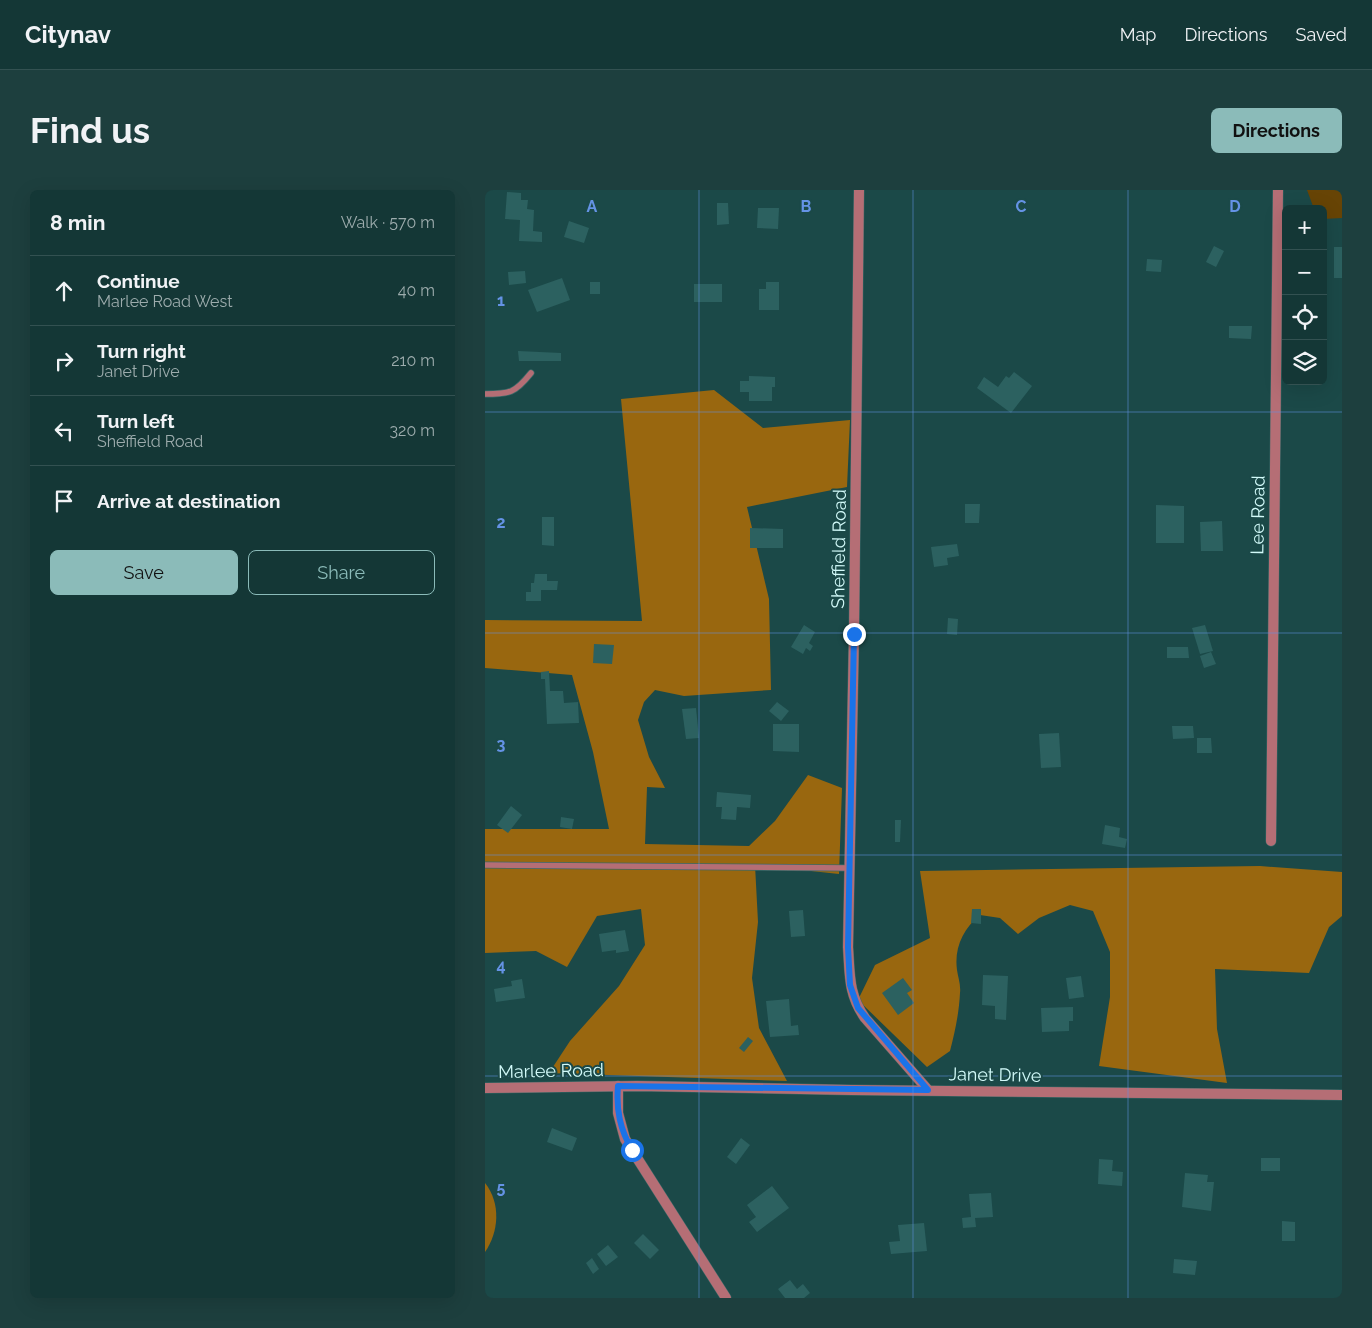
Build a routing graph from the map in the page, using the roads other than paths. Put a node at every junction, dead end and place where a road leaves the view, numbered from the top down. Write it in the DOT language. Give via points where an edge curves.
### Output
graph roads {
  1 [pos="859,190"];
  2 [pos="1278,190"];
  3 [pos="531,373"];
  4 [pos="485,394"];
  5 [pos="1271,841"];
  6 [pos="485,865"];
  7 [pos="851,868"];
  8 [pos="618,1086"];
  9 [pos="485,1088"];
  10 [pos="928,1090"];
  11 [pos="1342,1095"];
  12 [pos="726,1298"];
  1 -- 7 [label="street, Sheffield Road"];
  2 -- 5 [label="street, Lee Road"];
  3 -- 4 [label="lane" via="522,384 506,394"];
  6 -- 7 [label="lane"];
  7 -- 10 [label="street, Sheffield Road" via="848,947 853,997 865,1018"];
  8 -- 9 [label="street, Marlee Road"];
  8 -- 10 [label="street, Janet Drive"];
  8 -- 12 [label="street" via="617,1113 625,1139"];
  10 -- 11 [label="street, Janet Drive"];
}
